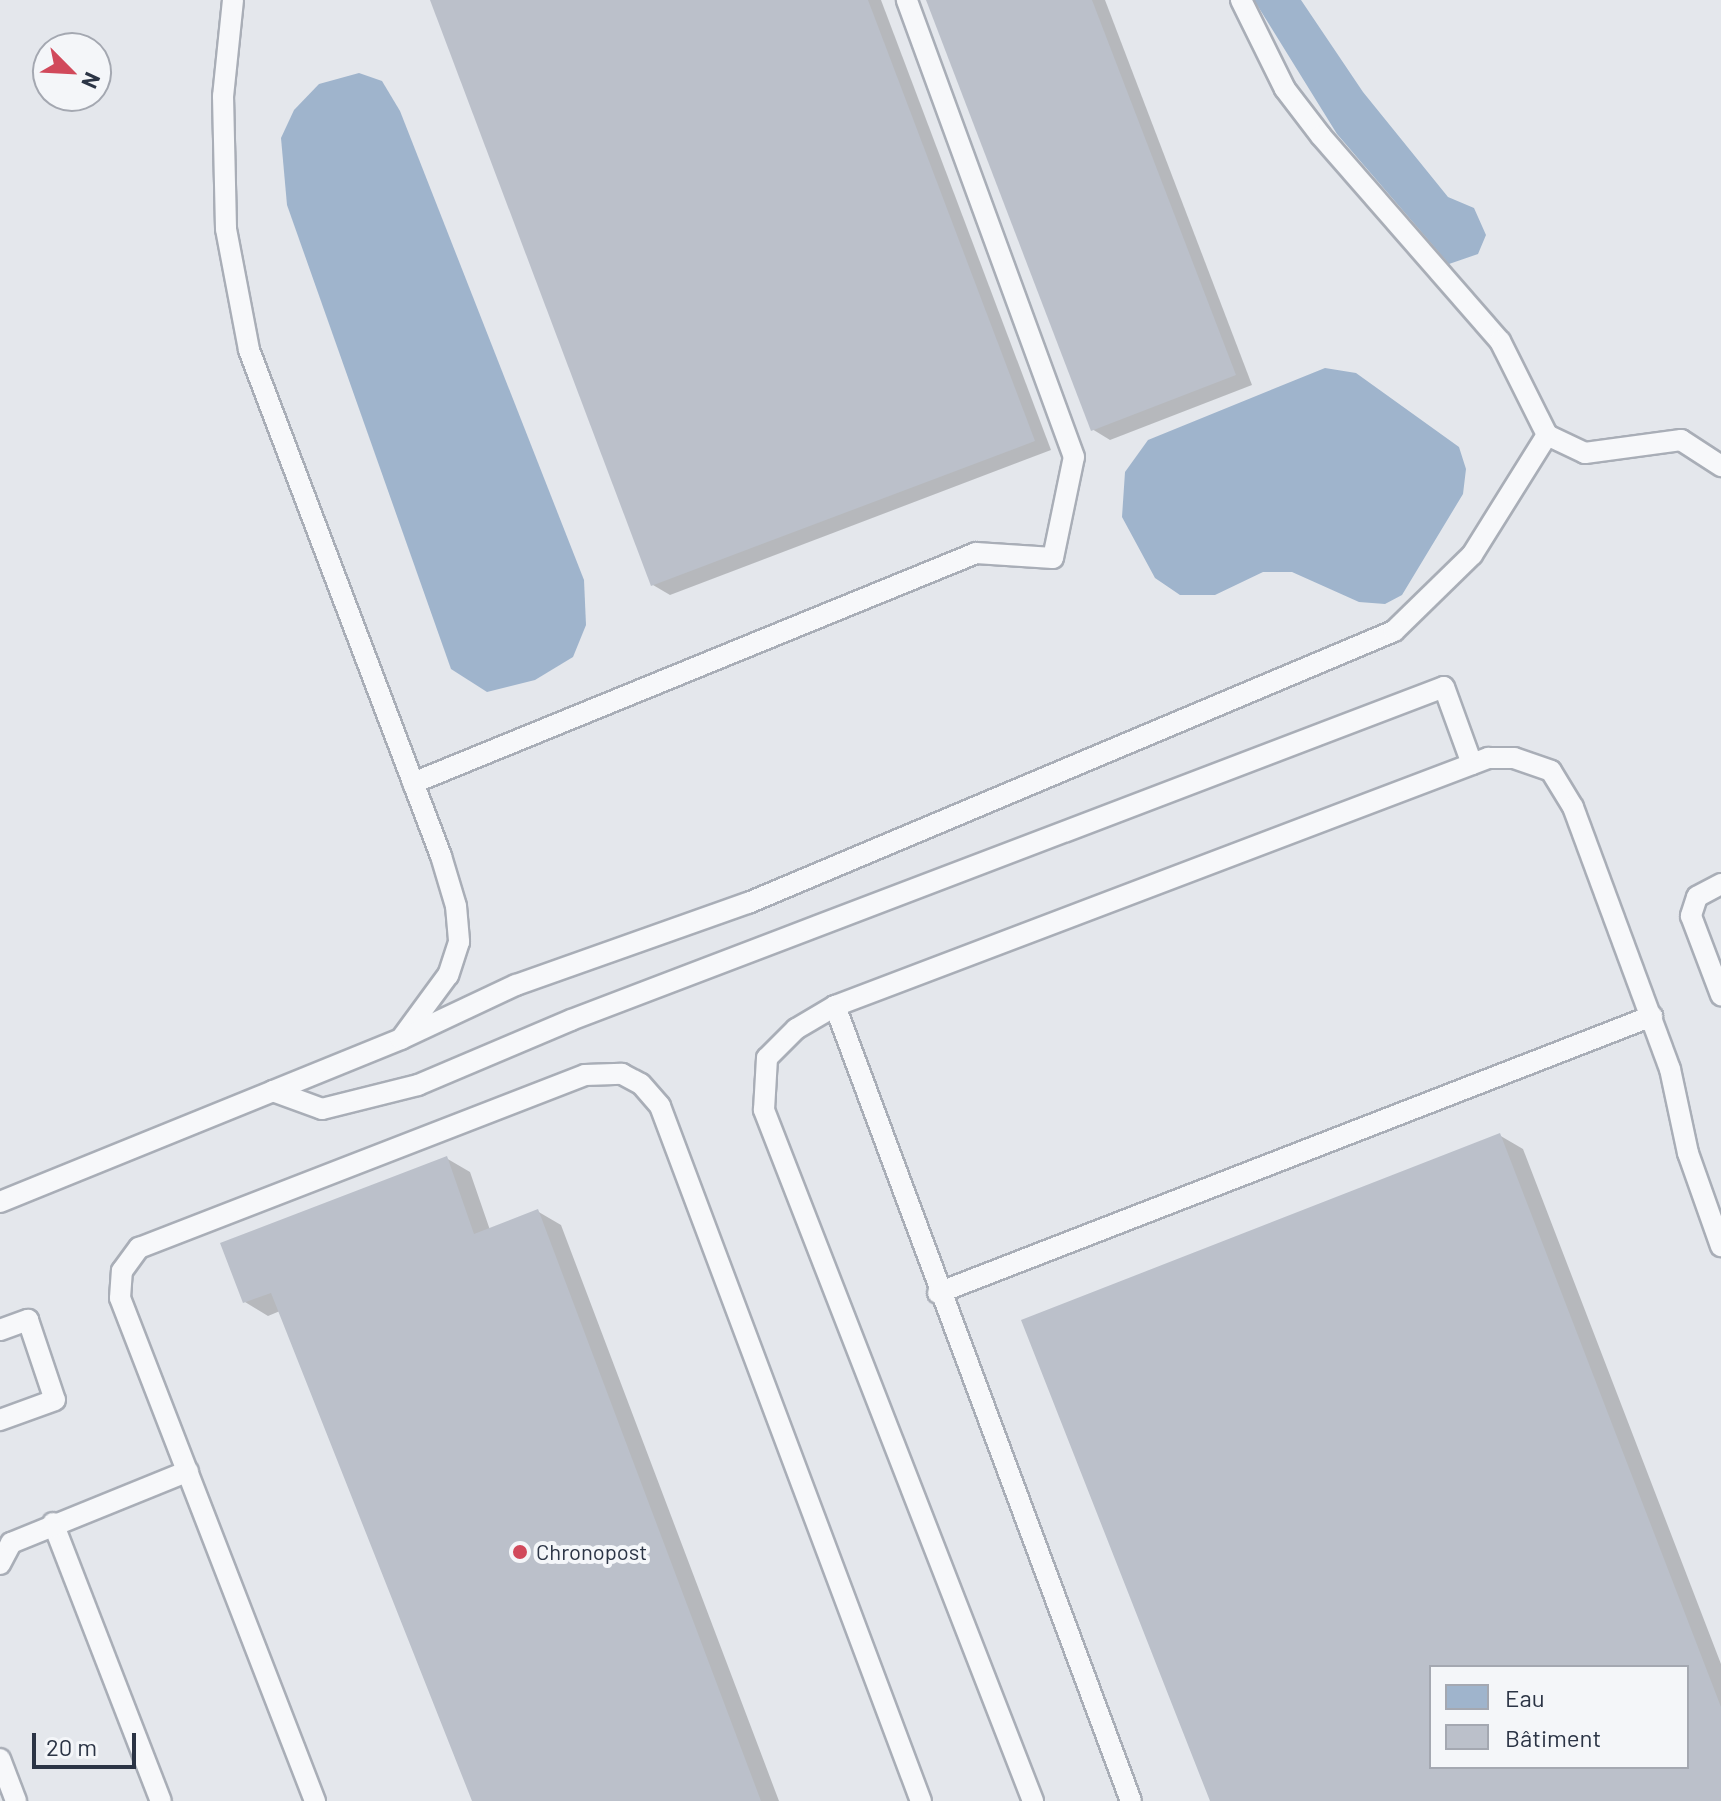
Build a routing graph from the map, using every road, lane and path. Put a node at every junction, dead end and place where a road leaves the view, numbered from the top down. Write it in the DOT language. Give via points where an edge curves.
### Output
graph roads {
  1 [pos="233,0"];
  2 [pos="907,0"];
  3 [pos="1241,0"];
  4 [pos="1547,435"];
  5 [pos="1721,466"];
  6 [pos="1472,764"];
  7 [pos="413,783"];
  8 [pos="1721,884"];
  9 [pos="1721,995"];
  10 [pos="835,1006"];
  11 [pos="1652,1016"];
  12 [pos="401,1039"];
  13 [pos="273,1091"];
  14 [pos="0,1202"];
  15 [pos="1721,1246"];
  16 [pos="938,1293"];
  17 [pos="0,1330"];
  18 [pos="0,1420"];
  19 [pos="188,1471"];
  20 [pos="53,1523"];
  21 [pos="6,1542"];
  22 [pos="0,1564"];
  23 [pos="0,1759"];
  24 [pos="16,1801"];
  25 [pos="161,1801"];
  26 [pos="315,1801"];
  27 [pos="921,1801"];
  28 [pos="1033,1801"];
  29 [pos="1131,1801"];
  1 -- 7 [label="lane" via="223,96 226,229 249,350"];
  2 -- 7 [label="lane" via="1074,457 1053,558 976,553"];
  3 -- 4 [label="lane" via="1285,89 1500,341"];
  4 -- 5 [label="lane" via="1585,453 1681,440"];
  4 -- 12 [label="lane" via="1472,555 1394,631 748,903 516,985"];
  6 -- 10 [label="lane"];
  6 -- 11 [label="lane" via="1514,758 1551,771 1573,807"];
  6 -- 13 [label="lane" via="1444,687 571,1020 418,1085 322,1109"];
  7 -- 12 [label="lane" via="456,906 459,942 448,975"];
  8 -- 9 [label="lane" via="1697,897 1691,916"];
  10 -- 16 [label="lane"];
  10 -- 28 [label="lane" via="796,1029 767,1058 764,1110"];
  11 -- 15 [label="lane" via="1688,1153"];
  11 -- 16 [label="lane"];
  12 -- 13 [label="lane"];
  13 -- 14 [label="lane"];
  16 -- 29 [label="lane"];
  17 -- 18 [label="lane" via="28,1320 55,1400"];
  19 -- 20 [label="lane"];
  19 -- 26 [label="lane"];
  19 -- 27 [label="lane" via="120,1298 122,1271 139,1248 585,1075 622,1074 641,1084 660,1106"];
  20 -- 21 [label="lane"];
  20 -- 25 [label="lane"];
  21 -- 22 [label="lane"];
  23 -- 24 [label="lane"];
}
